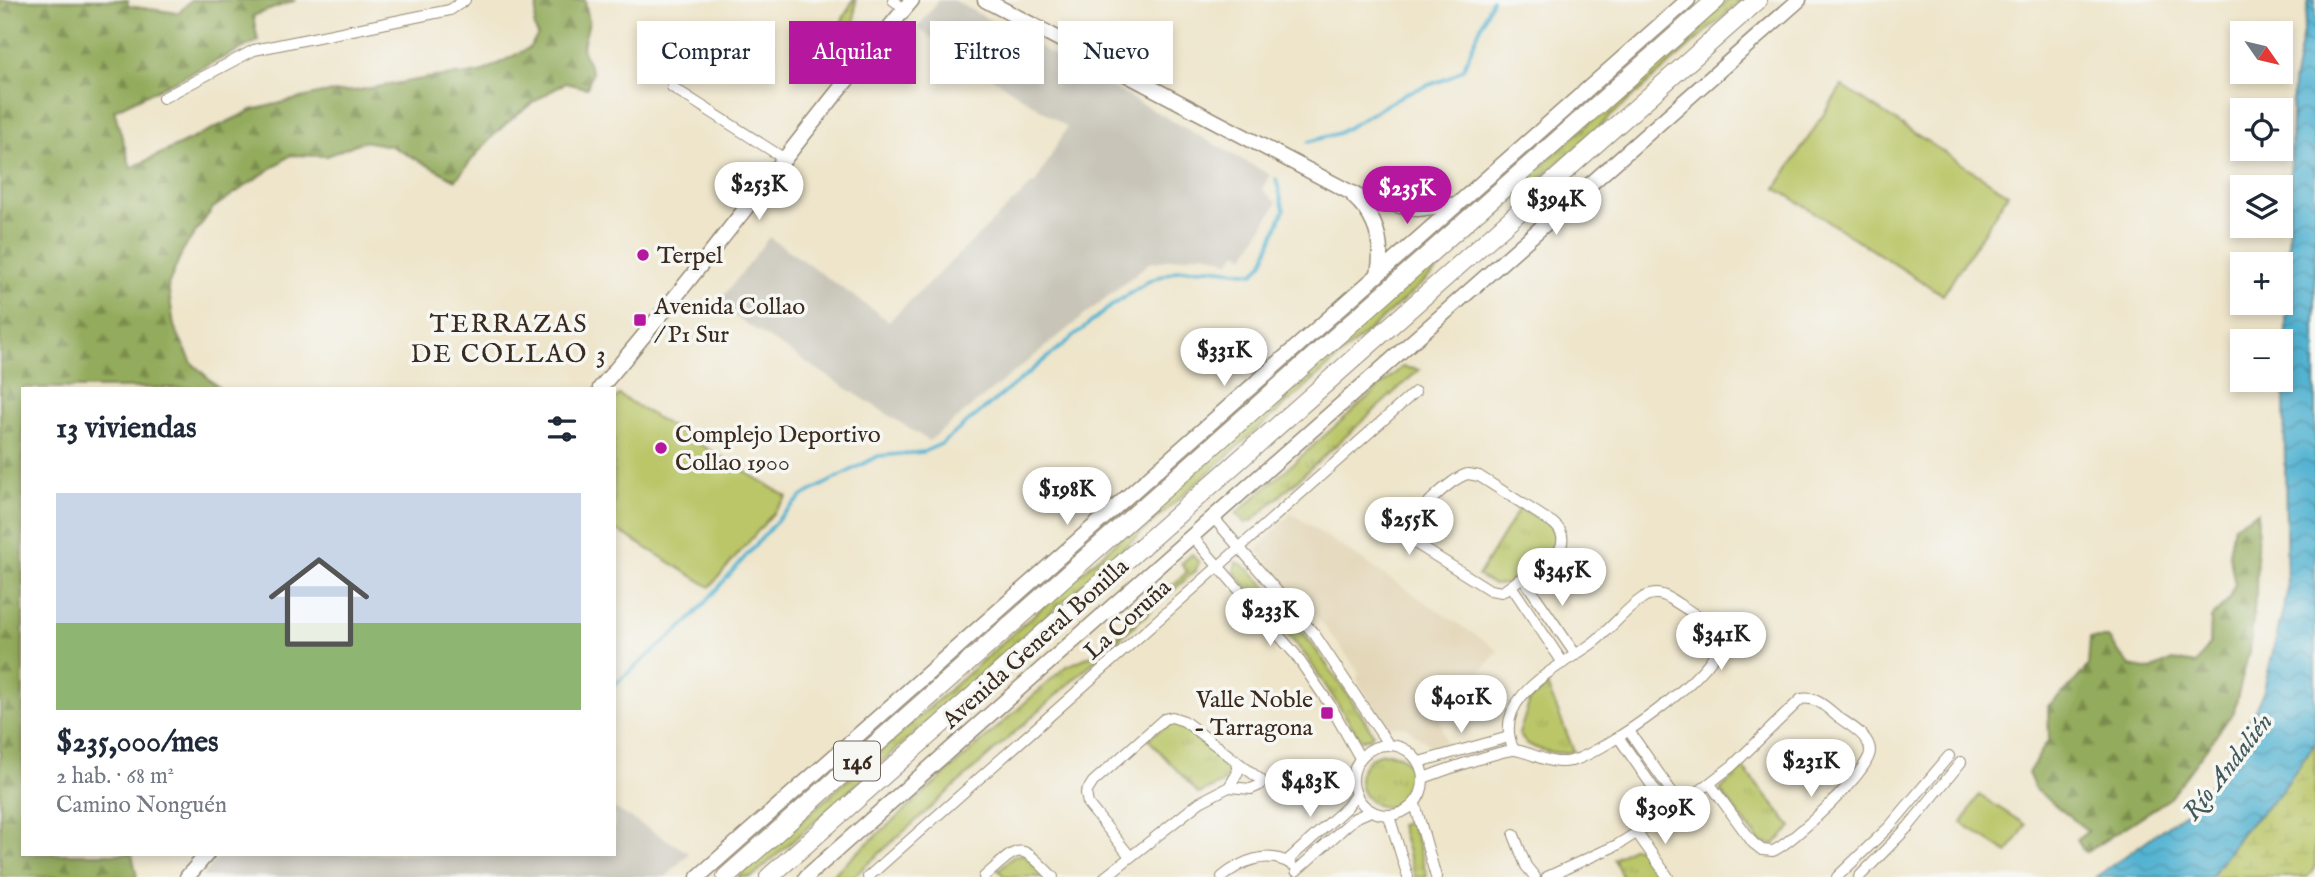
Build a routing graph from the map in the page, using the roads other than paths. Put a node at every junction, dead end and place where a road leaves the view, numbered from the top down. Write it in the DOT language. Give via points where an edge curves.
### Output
graph roads {
  1 [pos="465,0"];
  2 [pos="912,0"];
  3 [pos="985,0"];
  4 [pos="999,0"];
  5 [pos="1688,0"];
  6 [pos="1716,0"];
  7 [pos="1758,0"];
  8 [pos="1799,0"];
  9 [pos="896,1"];
  10 [pos="1016,15"];
  11 [pos="884,21"];
  12 [pos="894,21"];
  13 [pos="841,84"];
  14 [pos="672,87"];
  15 [pos="163,98"];
  16 [pos="785,159"];
  17 [pos="1347,192"];
  18 [pos="1459,204"];
  19 [pos="1378,274"];
  20 [pos="601,387"];
  21 [pos="1415,392"];
  22 [pos="1212,516"];
  23 [pos="1191,535"];
  24 [pos="1239,548"];
  25 [pos="1219,566"];
  26 [pos="1523,578"];
  27 [pos="1511,586"];
  28 [pos="1576,655"];
  29 [pos="1563,663"];
  30 [pos="1629,731"];
  31 [pos="1509,737"];
  32 [pos="1619,738"];
  33 [pos="1388,744"];
  34 [pos="1514,750"];
  35 [pos="1949,755"];
  36 [pos="1360,758"];
  37 [pos="1419,762"];
  38 [pos="1961,762"];
  39 [pos="1236,763"];
  40 [pos="1942,765"];
  41 [pos="1953,773"];
  42 [pos="1424,778"];
  43 [pos="1710,784"];
  44 [pos="1229,787"];
  45 [pos="1356,794"];
  46 [pos="1415,804"];
  47 [pos="1681,805"];
  48 [pos="1371,811"];
  49 [pos="1670,812"];
  50 [pos="1389,816"];
  51 [pos="1637,833"];
  52 [pos="1514,835"];
  53 [pos="1129,855"];
  54 [pos="205,856"];
  55 [pos="1287,861"];
  56 [pos="1296,874"];
  57 [pos="1107,876"];
  58 [pos="187,877"];
  59 [pos="698,877"];
  60 [pos="726,877"];
  61 [pos="769,877"];
  62 [pos="806,877"];
  63 [pos="868,877"];
  64 [pos="984,877"];
  65 [pos="1053,877"];
  66 [pos="1222,877"];
  67 [pos="1408,877"];
  68 [pos="1436,877"];
  69 [pos="1535,877"];
  70 [pos="1548,877"];
  71 [pos="1668,877"];
  72 [pos="1837,877"];
  73 [pos="1859,877"];
  1 -- 15 [label="street" via="450,10 254,50"];
  2 -- 12 [label="main road"];
  3 -- 10 [label="main road"];
  4 -- 10 [label="main road"];
  5 -- 18 [label="main road, Avenida General Bonilla"];
  6 -- 60 [label="highway, 146"];
  7 -- 61 [label="highway, 146"];
  8 -- 22 [label="main road, Avenida General Bonilla"];
  9 -- 11 [label="main road"];
  10 -- 17 [label="main road"];
  13 -- 16 [label="main road"];
  14 -- 16 [label="street"];
  16 -- 20 [label="main road"];
  17 -- 18 [label="main road" via="1396,208"];
  17 -- 19 [label="main road" via="1362,204 1375,225 1381,251"];
  18 -- 19 [label="main road, Avenida General Bonilla"];
  19 -- 59 [label="main road, Avenida General Bonilla"];
  21 -- 24 [label="street, La Coruña"];
  22 -- 23 [label="main road, Avenida General Bonilla"];
  22 -- 24 [label="street"];
  23 -- 25 [label="street"];
  23 -- 62 [label="main road, Avenida General Bonilla"];
  24 -- 25 [label="street, La Coruña"];
  24 -- 33 [label="street" via="1315,635"];
  25 -- 36 [label="street" via="1301,663"];
  25 -- 63 [label="street, La Coruña"];
  26 -- 27 [label="street"];
  26 -- 27 [label="street" via="1559,551 1561,531 1479,476 1460,476 1412,520 1411,538 1490,590 1499,593"];
  26 -- 28 [label="street"];
  27 -- 29 [label="street"];
  28 -- 29 [label="street"];
  28 -- 30 [label="street" via="1643,598 1654,594 1670,599 1715,632 1719,643 1714,657"];
  29 -- 31 [label="street" via="1524,693 1512,717"];
  30 -- 32 [label="street"];
  30 -- 47 [label="street"];
  31 -- 34 [label="street"];
  31 -- 37 [label="street"];
  32 -- 34 [label="street" via="1569,762"];
  32 -- 49 [label="street"];
  33 -- 36 [label="street"];
  33 -- 37 [label="street" via="1409,751"];
  34 -- 42 [label="street"];
  35 -- 40 [label="street"];
  36 -- 45 [label="street" via="1353,775"];
  37 -- 42 [label="street"];
  38 -- 41 [label="street"];
  39 -- 44 [label="street" via="1237,776"];
  39 -- 44 [label="street" via="1254,772 1261,782 1254,789"];
  39 -- 53 [label="street" via="1181,719 1161,722 1086,793 1088,804"];
  40 -- 41 [label="street"];
  40 -- 72 [label="street" via="1890,826"];
  41 -- 73 [label="street"];
  42 -- 46 [label="street"];
  43 -- 43 [label="street" via="1801,699 1819,702 1869,745 1868,760 1846,787 1773,850 1762,850 1754,843"];
  43 -- 47 [label="street"];
  44 -- 53 [label="street" via="1200,802"];
  45 -- 48 [label="street"];
  45 -- 55 [label="street"];
  46 -- 50 [label="street"];
  46 -- 68 [label="street"];
  47 -- 49 [label="street"];
  48 -- 50 [label="street"];
  48 -- 56 [label="street" via="1355,818"];
  49 -- 51 [label="street"];
  50 -- 67 [label="street"];
  51 -- 70 [label="street"];
  51 -- 71 [label="street"];
  52 -- 69 [label="street"];
  53 -- 57 [label="street"];
  54 -- 58 [label="main road"];
  55 -- 56 [label="street"];
  55 -- 66 [label="street" via="1247,860"];
  64 -- 65 [label="street" via="1014,851 1022,850"];
}
